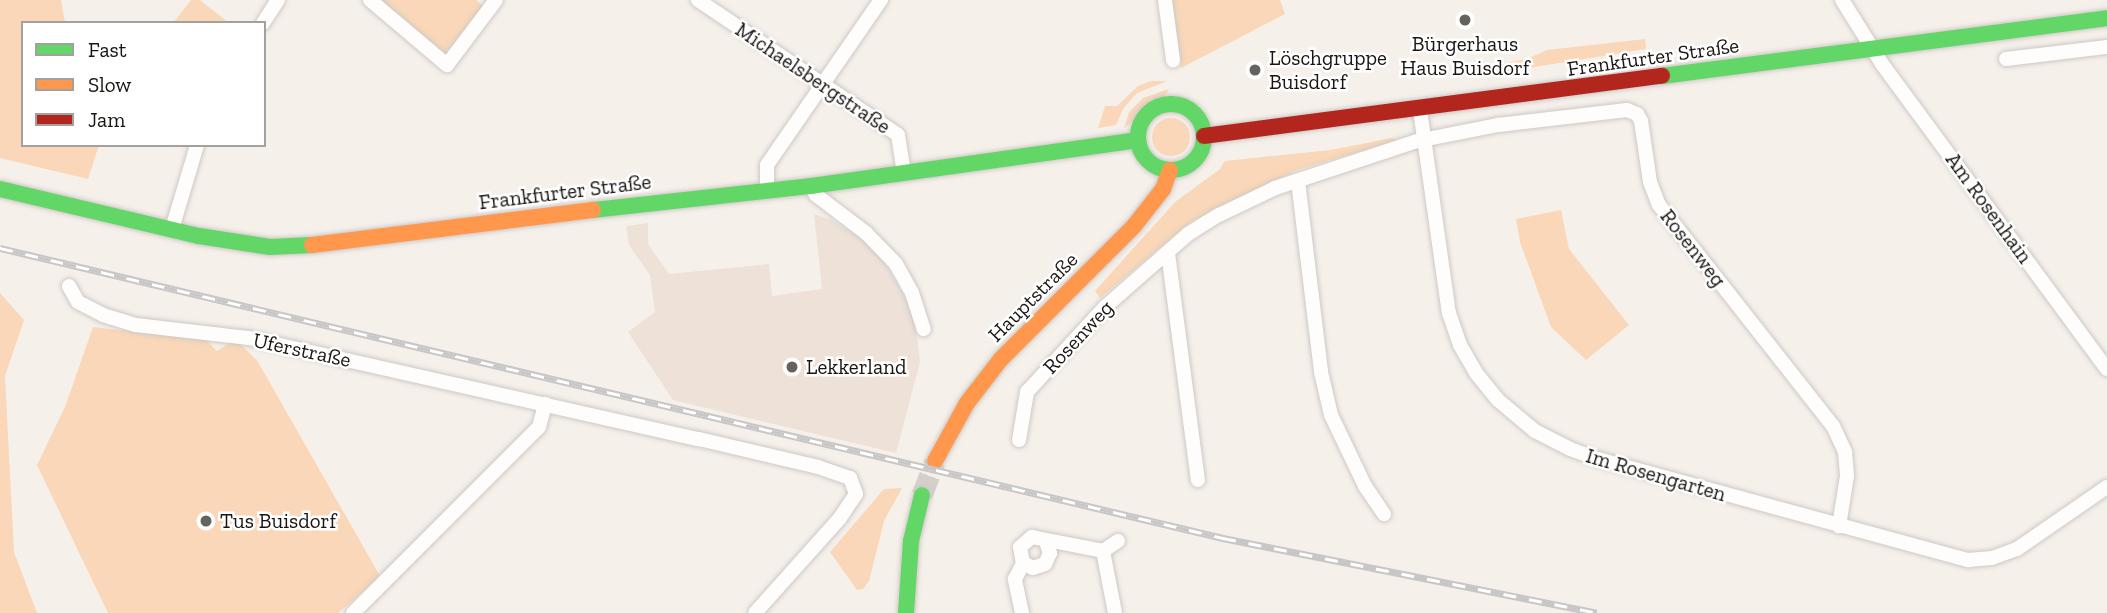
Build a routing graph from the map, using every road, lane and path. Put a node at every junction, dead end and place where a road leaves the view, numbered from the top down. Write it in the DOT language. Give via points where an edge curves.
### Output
graph roads {
  1 [pos="278,0"];
  2 [pos="370,0"];
  3 [pos="496,0"];
  4 [pos="698,0"];
  5 [pos="881,0"];
  6 [pos="1165,0"];
  7 [pos="1842,0"];
  8 [pos="2107,18"];
  9 [pos="264,21"];
  10 [pos="2107,47"];
  11 [pos="1871,48"];
  12 [pos="2006,59"];
  13 [pos="1172,60"];
  14 [pos="825,85"];
  15 [pos="1420,110"];
  16 [pos="1204,136"];
  17 [pos="1138,140"];
  18 [pos="1424,141"];
  19 [pos="196,147"];
  20 [pos="1170,170"];
  21 [pos="904,171"];
  22 [pos="1298,181"];
  23 [pos="811,186"];
  24 [pos="0,189"];
  25 [pos="767,190"];
  26 [pos="172,229"];
  27 [pos="1168,253"];
  28 [pos="69,286"];
  29 [pos="924,329"];
  30 [pos="2107,369"];
  31 [pos="545,404"];
  32 [pos="1020,440"];
  33 [pos="935,461"];
  34 [pos="1198,481"];
  35 [pos="2107,487"];
  36 [pos="922,495"];
  37 [pos="1384,514"];
  38 [pos="1839,526"];
  39 [pos="1118,541"];
  40 [pos="1046,542"];
  41 [pos="1102,551"];
  42 [pos="1023,563"];
  43 [pos="353,613"];
  44 [pos="755,613"];
  45 [pos="906,613"];
  46 [pos="1023,613"];
  47 [pos="1115,613"];
  1 -- 9 [label="street"];
  2 -- 3 [label="street" via="447,65"];
  4 -- 14 [label="street, Michaelsbergstraße"];
  5 -- 14 [label="street"];
  6 -- 13 [label="street"];
  7 -- 11 [label="street, Am Rosenhain"];
  8 -- 11 [label="main road, Frankfurter Straße"];
  10 -- 12 [label="street"];
  11 -- 15 [label="main road, Frankfurter Straße"];
  11 -- 30 [label="street, Am Rosenhain"];
  14 -- 21 [label="street, Michaelsbergstraße" via="898,135"];
  14 -- 25 [label="street" via="767,165"];
  15 -- 16 [label="main road, Frankfurter Straße"];
  15 -- 18 [label="street, Im Rosengarten"];
  16 -- 17 [label="main road" via="1191,111 1172,104 1152,110"];
  16 -- 20 [label="main road" via="1198,156 1181,169"];
  17 -- 20 [label="main road" via="1152,164"];
  17 -- 21 [label="main road, Frankfurter Straße"];
  18 -- 22 [label="street, Rosenweg"];
  18 -- 38 [label="street, Im Rosengarten" via="1448,313 1476,373 1498,400 1535,431 1570,449"];
  18 -- 38 [label="street, Rosenweg" via="1497,125 1627,110 1637,114 1659,205 1833,426 1845,452 1847,476"];
  19 -- 26 [label="street"];
  20 -- 33 [label="main road, Hauptstraße" via="1163,188 1134,226 1001,359 967,403"];
  21 -- 23 [label="main road, Frankfurter Straße"];
  22 -- 27 [label="street, Rosenweg" via="1219,215 1188,233"];
  22 -- 37 [label="street" via="1321,372 1331,415 1365,486"];
  23 -- 25 [label="main road, Frankfurter Straße"];
  23 -- 29 [label="street" via="896,264"];
  24 -- 26 [label="main road, Frankfurter Straße"];
  25 -- 26 [label="main road, Frankfurter Straße" via="332,244 242,245"];
  27 -- 32 [label="street, Rosenweg" via="1105,307 1027,392"];
  27 -- 34 [label="street"];
  28 -- 31 [label="street, Uferstraße" via="78,302 136,325 249,338"];
  31 -- 43 [label="street" via="539,427"];
  31 -- 44 [label="street, Uferstraße" via="850,478 856,494 840,518"];
  35 -- 38 [label="street, Im Rosengarten" via="2017,549 1992,558 1951,558"];
  36 -- 45 [label="main road" via="911,541"];
  39 -- 41 [label="street"];
  40 -- 41 [label="street"];
  40 -- 42 [label="street" via="1050,553 1045,564 1034,568"];
  40 -- 42 [label="street" via="1036,537 1024,541 1019,551"];
  41 -- 47 [label="street"];
  42 -- 46 [label="street" via="1015,579"];
}
